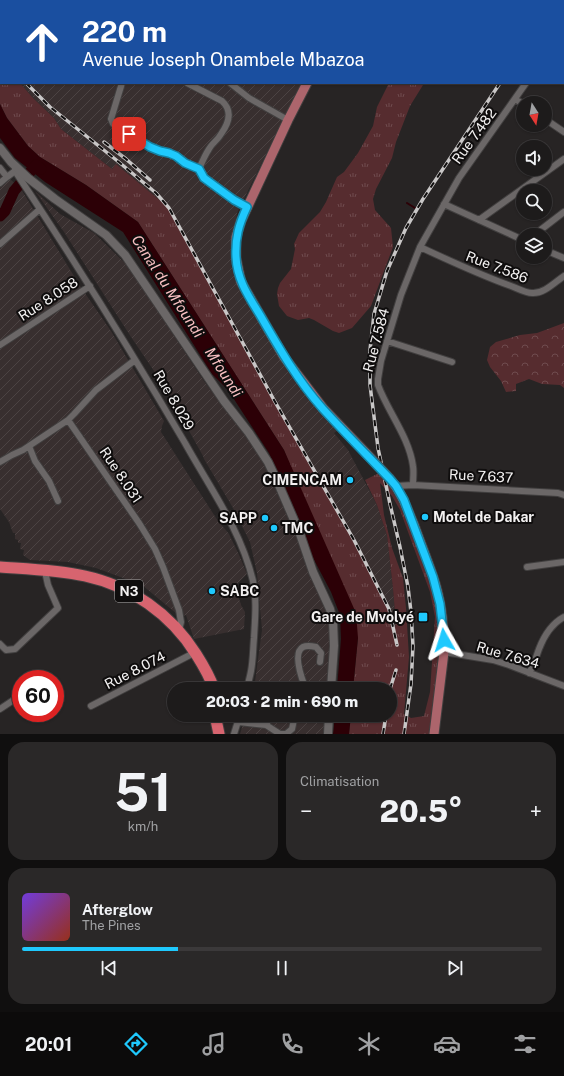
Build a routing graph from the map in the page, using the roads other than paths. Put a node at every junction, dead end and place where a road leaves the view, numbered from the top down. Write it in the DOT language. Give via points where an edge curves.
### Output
graph roads {
  1 [pos="122,84"];
  2 [pos="188,84"];
  3 [pos="231,84"];
  4 [pos="306,84"];
  5 [pos="525,84"];
  6 [pos="515,99"];
  7 [pos="288,120"];
  8 [pos="552,124"];
  9 [pos="564,132"];
  10 [pos="0,148"];
  11 [pos="564,159"];
  12 [pos="0,168"];
  13 [pos="15,169"];
  14 [pos="199,169"];
  15 [pos="7,177"];
  16 [pos="0,183"];
  17 [pos="444,204"];
  18 [pos="247,207"];
  19 [pos="40,209"];
  20 [pos="564,212"];
  21 [pos="479,220"];
  22 [pos="543,228"];
  23 [pos="516,237"];
  24 [pos="0,244"];
  25 [pos="420,247"];
  26 [pos="552,253"];
  27 [pos="564,258"];
  28 [pos="564,276"];
  29 [pos="90,286"];
  30 [pos="388,341"];
  31 [pos="0,345"];
  32 [pos="135,360"];
  33 [pos="452,362"];
  34 [pos="68,420"];
  35 [pos="29,446"];
  36 [pos="0,462"];
  37 [pos="393,483"];
  38 [pos="413,485"];
  39 [pos="564,495"];
  40 [pos="58,501"];
  41 [pos="564,562"];
  42 [pos="0,567"];
  43 [pos="527,567"];
  44 [pos="0,573"];
  45 [pos="46,576"];
  46 [pos="564,617"];
  47 [pos="179,630"];
  48 [pos="0,644"];
  49 [pos="444,652"];
  50 [pos="190,655"];
  51 [pos="320,662"];
  52 [pos="529,672"];
  53 [pos="205,682"];
  54 [pos="211,682"];
  55 [pos="249,682"];
  56 [pos="303,682"];
  57 [pos="331,682"];
  58 [pos="564,686"];
  59 [pos="12,700"];
  60 [pos="91,706"];
  61 [pos="0,709"];
  62 [pos="216,722"];
  63 [pos="222,722"];
  64 [pos="238,722"];
  65 [pos="255,722"];
  66 [pos="268,722"];
  67 [pos="294,722"];
  68 [pos="329,722"];
  69 [pos="266,725"];
  70 [pos="219,734"];
  71 [pos="225,734"];
  72 [pos="234,734"];
  73 [pos="328,734"];
  74 [pos="434,734"];
  1 -- 14 [label="street" via="111,119 113,124 150,147 176,156"];
  2 -- 14 [label="street" via="222,101 230,113 221,135 208,150"];
  3 -- 7 [label="street" via="249,98"];
  4 -- 7 [label="main road"];
  5 -- 6 [label="street, Rue 7.482"];
  6 -- 17 [label="street, Rue 7.482" via="458,178"];
  7 -- 18 [label="main road"];
  8 -- 9 [label="street"];
  10 -- 13 [label="main road, Rue 8.029"];
  11 -- 21 [label="street"];
  12 -- 15 [label="street"];
  13 -- 15 [label="street"];
  13 -- 19 [label="street, Rue 8.029"];
  13 -- 57 [label="main road" via="106,235 126,255 224,402 268,462 300,534 334,622"];
  14 -- 18 [label="street" via="204,178"];
  15 -- 16 [label="street"];
  17 -- 21 [label="street"];
  17 -- 25 [label="street, Rue 7.584"];
  18 -- 37 [label="main road, bridge" via="236,237 236,258 241,282 284,357 322,408"];
  19 -- 24 [label="street"];
  19 -- 29 [label="street, Rue 8.029"];
  20 -- 22 [label="street"];
  21 -- 23 [label="street"];
  25 -- 28 [label="street, Rue 7.586" via="502,283 532,293 547,288"];
  25 -- 30 [label="street, Rue 7.584" via="401,295"];
  26 -- 27 [label="street"];
  29 -- 31 [label="street, Rue 8.058"];
  29 -- 32 [label="street, Rue 8.029"];
  30 -- 33 [label="street"];
  30 -- 38 [label="street, Rue 7.584" via="381,361 378,385 411,456 414,469"];
  32 -- 34 [label="street" via="96,390"];
  32 -- 55 [label="street, Rue 8.029" via="218,497 249,568 253,582 255,619"];
  34 -- 35 [label="street"];
  34 -- 47 [label="street, Rue 8.031" via="132,511 155,549 179,610"];
  35 -- 36 [label="street"];
  35 -- 40 [label="street"];
  37 -- 38 [label="street, Rue 7.637"];
  37 -- 49 [label="main road" via="406,505 433,577 440,604"];
  38 -- 39 [label="street, Rue 7.637"];
  41 -- 43 [label="street"];
  42 -- 47 [label="highway, N3" via="102,580 144,600"];
  44 -- 45 [label="highway, N3"];
  45 -- 48 [label="street" via="58,608 15,649 6,650"];
  45 -- 50 [label="highway, N3" via="80,580 127,596 155,615 171,630"];
  46 -- 52 [label="street" via="547,632"];
  47 -- 54 [label="highway, N3" via="200,659"];
  49 -- 52 [label="street, Rue 7.634" via="493,660"];
  49 -- 74 [label="main road"];
  50 -- 53 [label="highway, N3"];
  50 -- 60 [label="street, Rue 8.074"];
  51 -- 56 [label="street" via="320,653 316,647 302,647 298,660"];
  52 -- 58 [label="street, Rue 7.634"];
  59 -- 61 [label="street"];
  62 -- 70 [label="highway"];
  63 -- 71 [label="highway"];
  64 -- 72 [label="street"];
  65 -- 69 [label="street"];
  66 -- 69 [label="street"];
  67 -- 69 [label="street" via="292,729 286,734 280,734"];
  68 -- 73 [label="main road"];
}
